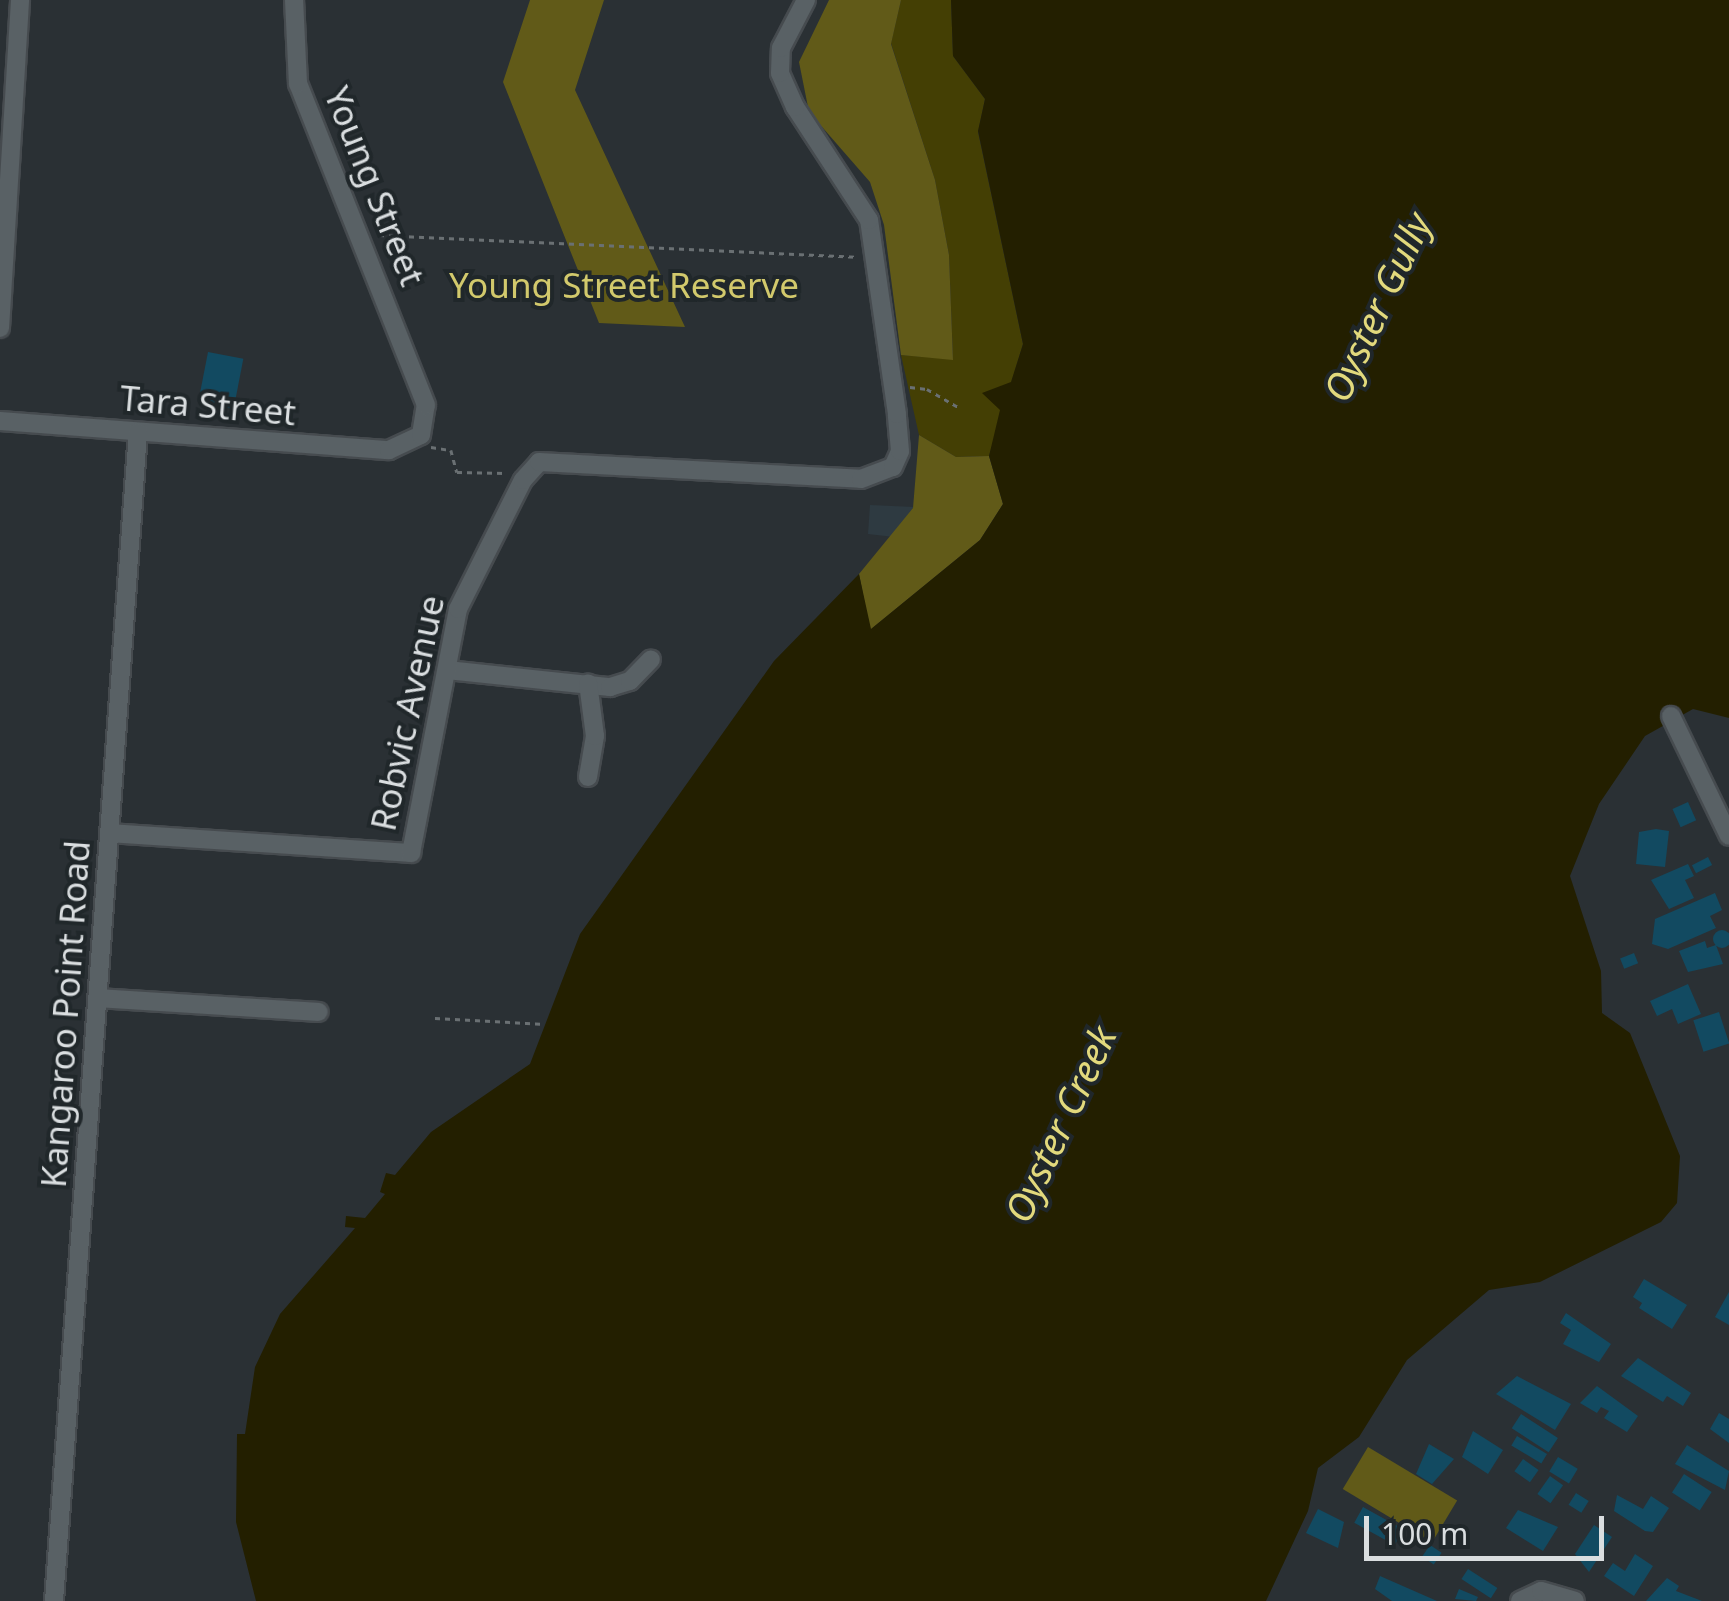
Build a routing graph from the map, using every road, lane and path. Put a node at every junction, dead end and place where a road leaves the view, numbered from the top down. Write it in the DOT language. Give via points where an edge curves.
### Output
graph roads {
  1 [pos="20,0"];
  2 [pos="294,0"];
  3 [pos="806,0"];
  4 [pos="364,240"];
  5 [pos="851,257"];
  6 [pos="0,328"];
  7 [pos="927,388"];
  8 [pos="958,407"];
  9 [pos="0,421"];
  10 [pos="138,432"];
  11 [pos="410,444"];
  12 [pos="523,480"];
  13 [pos="651,659"];
  14 [pos="446,670"];
  15 [pos="588,683"];
  16 [pos="1671,716"];
  17 [pos="588,778"];
  18 [pos="110,833"];
  19 [pos="1729,836"];
  20 [pos="98,998"];
  21 [pos="319,1012"];
  22 [pos="436,1018"];
  23 [pos="545,1024"];
  24 [pos="1528,1596"];
  25 [pos="54,1601"];
  26 [pos="1575,1601"];
  1 -- 6 [label="street"];
  2 -- 4 [label="street, Young Street" via="298,84"];
  3 -- 12 [label="street" via="780,48 780,73 794,107 864,204 872,228 900,451 894,467 874,478 552,459 539,462"];
  4 -- 5 [label="path" via="389,232"];
  4 -- 11 [label="street, Young Street" via="426,405 425,426"];
  7 -- 8 [label="path"];
  9 -- 10 [label="street, Tara Street"];
  10 -- 11 [label="street, Tara Street" via="376,450"];
  10 -- 18 [label="street, Kangaroo Point Road"];
  11 -- 12 [label="path" via="451,450 458,472 505,472"];
  12 -- 14 [label="street, Robvic Avenue" via="458,609"];
  13 -- 15 [label="street" via="624,684"];
  14 -- 15 [label="street"];
  14 -- 18 [label="street, Robvic Avenue" via="411,853"];
  15 -- 17 [label="street" via="595,736"];
  16 -- 19 [label="street"];
  18 -- 20 [label="street, Kangaroo Point Road"];
  20 -- 21 [label="street"];
  20 -- 25 [label="street, Kangaroo Point Road"];
  22 -- 23 [label="path"];
  24 -- 26 [label="street"];
}
